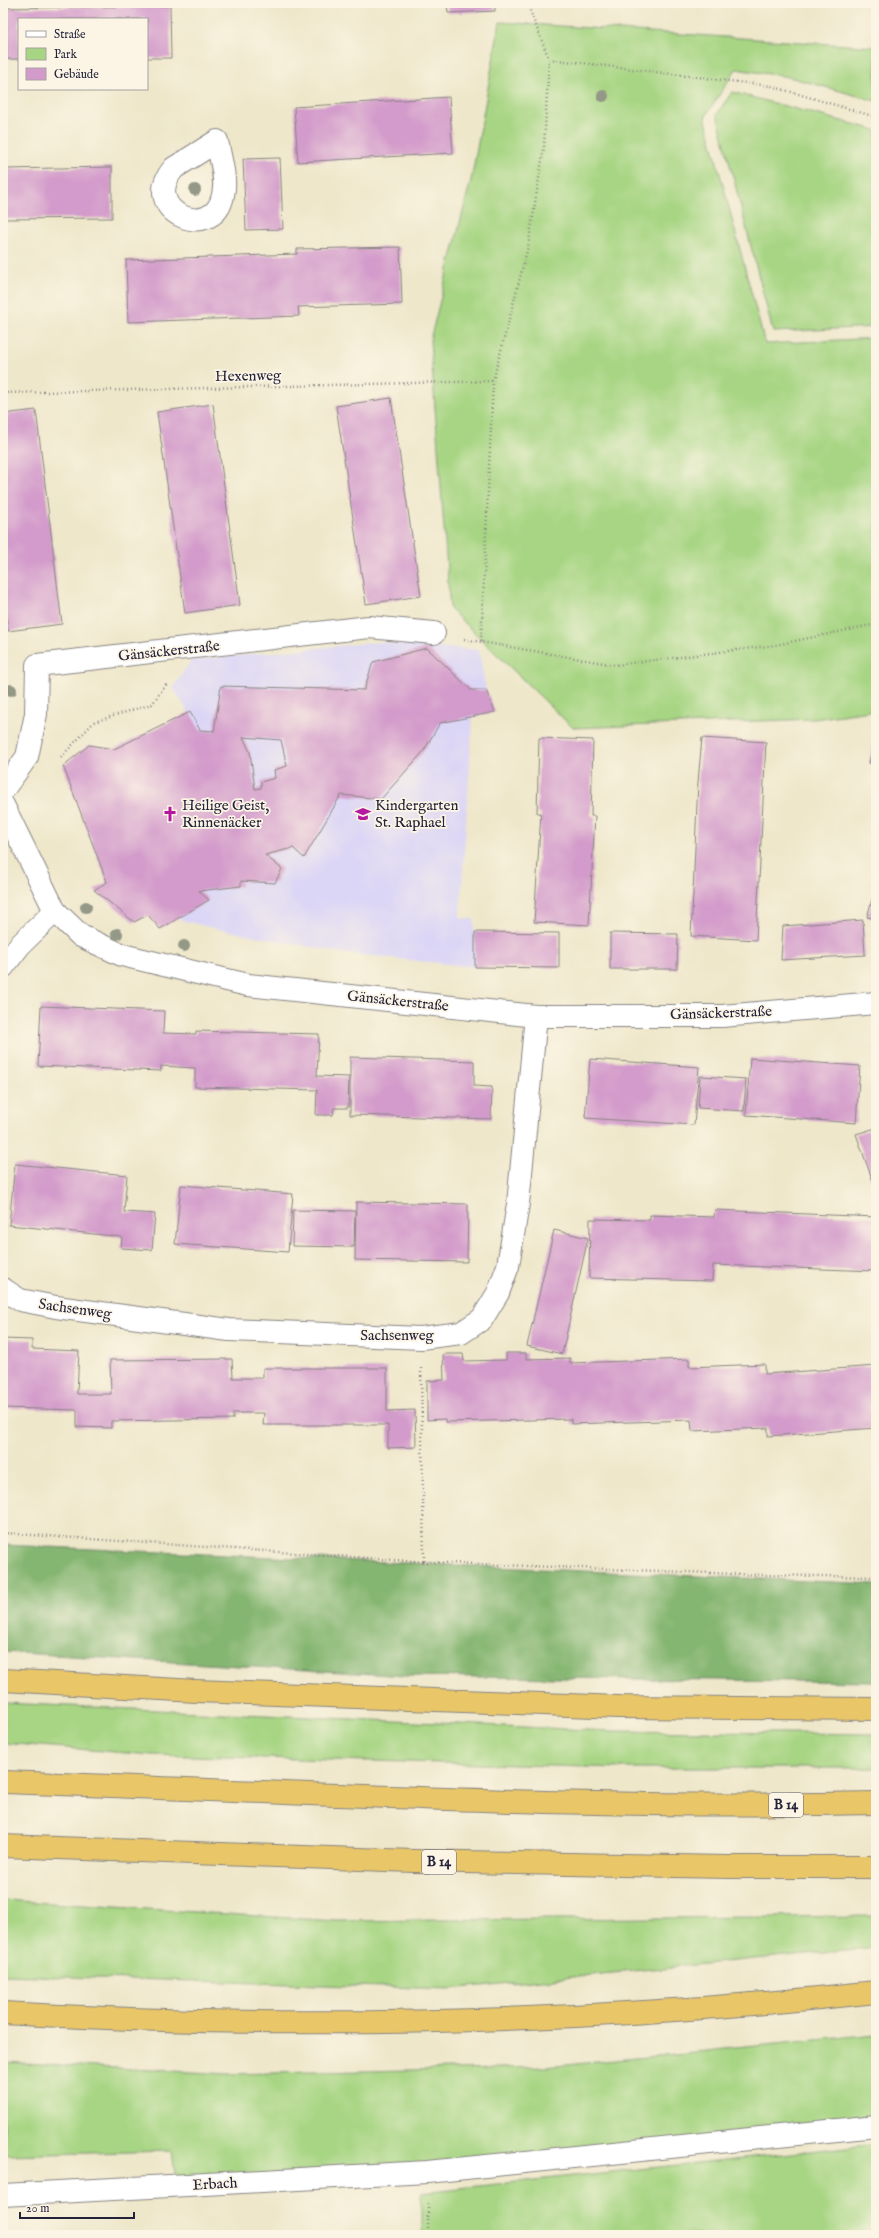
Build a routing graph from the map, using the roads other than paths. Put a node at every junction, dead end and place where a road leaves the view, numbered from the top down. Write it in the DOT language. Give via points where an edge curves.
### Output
graph roads {
  1 [pos="434,633"];
  2 [pos="3,790"];
  3 [pos="3,805"];
  4 [pos="56,911"];
  5 [pos="3,967"];
  6 [pos="876,1003"];
  7 [pos="536,1016"];
  8 [pos="3,1289"];
  9 [pos="3,1680"];
  10 [pos="876,1710"];
  11 [pos="3,1782"];
  12 [pos="876,1803"];
  13 [pos="3,1846"];
  14 [pos="876,1867"];
  15 [pos="876,1992"];
  16 [pos="3,2013"];
  17 [pos="876,2126"];
  18 [pos="3,2195"];
  1 -- 2 [label="street, Gänsäckerstraße" via="369,627 37,665 36,714 27,757"];
  3 -- 4 [label="street, Gänsäckerstraße"];
  4 -- 5 [label="street" via="20,945"];
  4 -- 7 [label="street, Gänsäckerstraße" via="81,936 122,955 248,985"];
  6 -- 7 [label="street, Gänsäckerstraße" via="722,1016"];
  7 -- 8 [label="street, Sachsenweg" via="518,1204 508,1266 498,1294 482,1320 461,1334 421,1338 229,1330 56,1307 20,1300"];
  9 -- 10 [label="highway" via="204,1692 620,1707"];
  11 -- 12 [label="highway, B 14" via="452,1799 728,1804"];
  13 -- 14 [label="highway, B 14" via="422,1861"];
  15 -- 16 [label="highway" via="642,2012 430,2020 226,2021"];
  17 -- 18 [label="street, Erbach" via="427,2172"];
}
